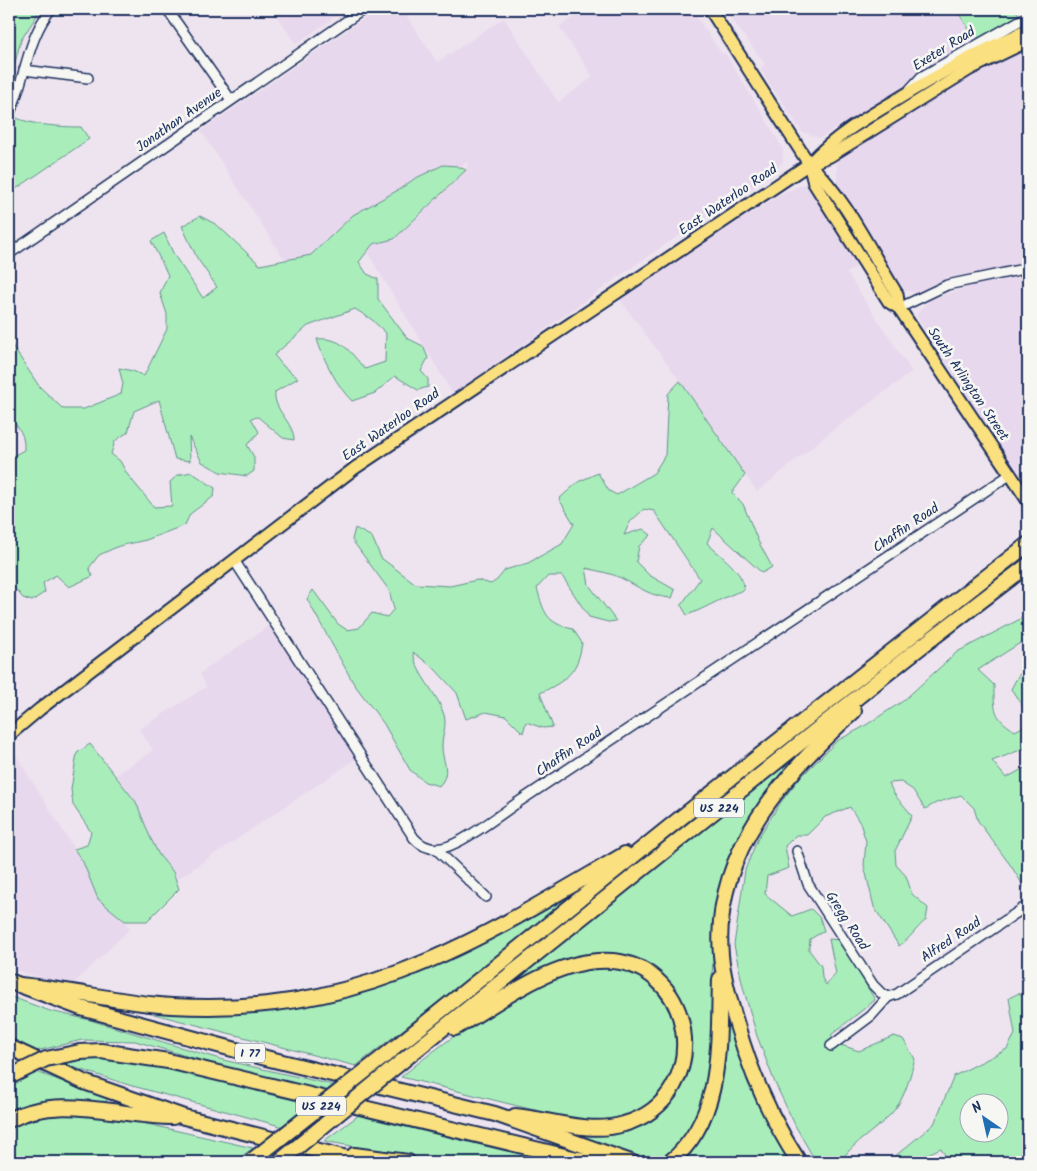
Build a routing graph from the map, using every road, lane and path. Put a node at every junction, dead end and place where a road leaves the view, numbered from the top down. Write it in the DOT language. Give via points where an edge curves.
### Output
graph roads {
  1 [pos="51,9"];
  2 [pos="167,9"];
  3 [pos="364,9"];
  4 [pos="710,9"];
  5 [pos="1028,16"];
  6 [pos="1028,30"];
  7 [pos="1028,41"];
  8 [pos="24,70"];
  9 [pos="88,78"];
  10 [pos="904,95"];
  11 [pos="231,100"];
  12 [pos="11,110"];
  13 [pos="809,164"];
  14 [pos="9,254"];
  15 [pos="1028,268"];
  16 [pos="899,308"];
  17 [pos="1011,474"];
  18 [pos="1028,501"];
  19 [pos="1028,544"];
  20 [pos="234,560"];
  21 [pos="1028,565"];
  22 [pos="955,622"];
  23 [pos="9,736"];
  24 [pos="678,820"];
  25 [pos="436,849"];
  26 [pos="797,851"];
  27 [pos="486,896"];
  28 [pos="1028,905"];
  29 [pos="721,954"];
  30 [pos="14,983"];
  31 [pos="888,997"];
  32 [pos="831,1046"];
  33 [pos="9,1047"];
  34 [pos="411,1054"];
  35 [pos="10,1076"];
  36 [pos="495,1114"];
  37 [pos="184,1117"];
  38 [pos="9,1120"];
  39 [pos="324,1151"];
  40 [pos="250,1162"];
  41 [pos="279,1162"];
  42 [pos="364,1162"];
  43 [pos="408,1162"];
  44 [pos="602,1162"];
  45 [pos="631,1162"];
  46 [pos="670,1162"];
  47 [pos="799,1162"];
  1 -- 8 [label="street" via="34,35"];
  2 -- 11 [label="street"];
  3 -- 11 [label="street, Jonathan Avenue"];
  4 -- 13 [label="main road, South Arlington Street"];
  5 -- 10 [label="street, Exeter Road" via="922,77"];
  6 -- 10 [label="main road, East Waterloo Road"];
  7 -- 13 [label="main road, East Waterloo Road" via="970,69 830,156"];
  8 -- 9 [label="street"];
  8 -- 12 [label="street"];
  10 -- 13 [label="main road, East Waterloo Road" via="825,146"];
  11 -- 14 [label="street, Jonathan Avenue"];
  13 -- 16 [label="main road, South Arlington Street" via="814,183 837,221 889,302"];
  13 -- 20 [label="main road, East Waterloo Road" via="397,438"];
  15 -- 16 [label="street" via="947,285"];
  16 -- 17 [label="main road, South Arlington Street"];
  17 -- 18 [label="main road, South Arlington Street"];
  17 -- 25 [label="street, Chaffin Road" via="456,843"];
  19 -- 24 [label="highway, US 224"];
  20 -- 23 [label="main road, East Waterloo Road"];
  20 -- 25 [label="street" via="414,838 422,846"];
  21 -- 22 [label="highway, US 224"];
  22 -- 29 [label="highway" via="820,743 766,805 744,843 733,872 725,902"];
  22 -- 34 [label="highway, US 224"];
  24 -- 30 [label="highway" via="481,937 407,971 345,990 288,1002 205,1007 141,1003"];
  24 -- 40 [label="highway, US 224, bridge"];
  25 -- 27 [label="street"];
  26 -- 31 [label="street, Gregg Road" via="806,880 818,902 873,985"];
  28 -- 31 [label="street, Alfred Road"];
  29 -- 46 [label="highway" via="714,1085 708,1108 687,1145"];
  29 -- 47 [label="highway" via="733,1011 755,1080 771,1116"];
  30 -- 36 [label="highway, I 77" via="81,1008 266,1058"];
  31 -- 32 [label="street, Alfred Road" via="871,1016"];
  33 -- 37 [label="highway" via="84,1082"];
  34 -- 36 [label="highway" via="522,989 585,962 610,961 634,967 654,978 672,998 685,1033 683,1064 670,1092 644,1116 622,1125 600,1128"];
  34 -- 41 [label="highway, bridge"];
  35 -- 44 [label="highway, bridge" via="46,1059 101,1051 168,1061 577,1159"];
  36 -- 45 [label="highway, I 77"];
  37 -- 38 [label="highway" via="63,1107 37,1109"];
  37 -- 39 [label="highway"];
  39 -- 42 [label="highway"];
  39 -- 43 [label="highway"];
}
